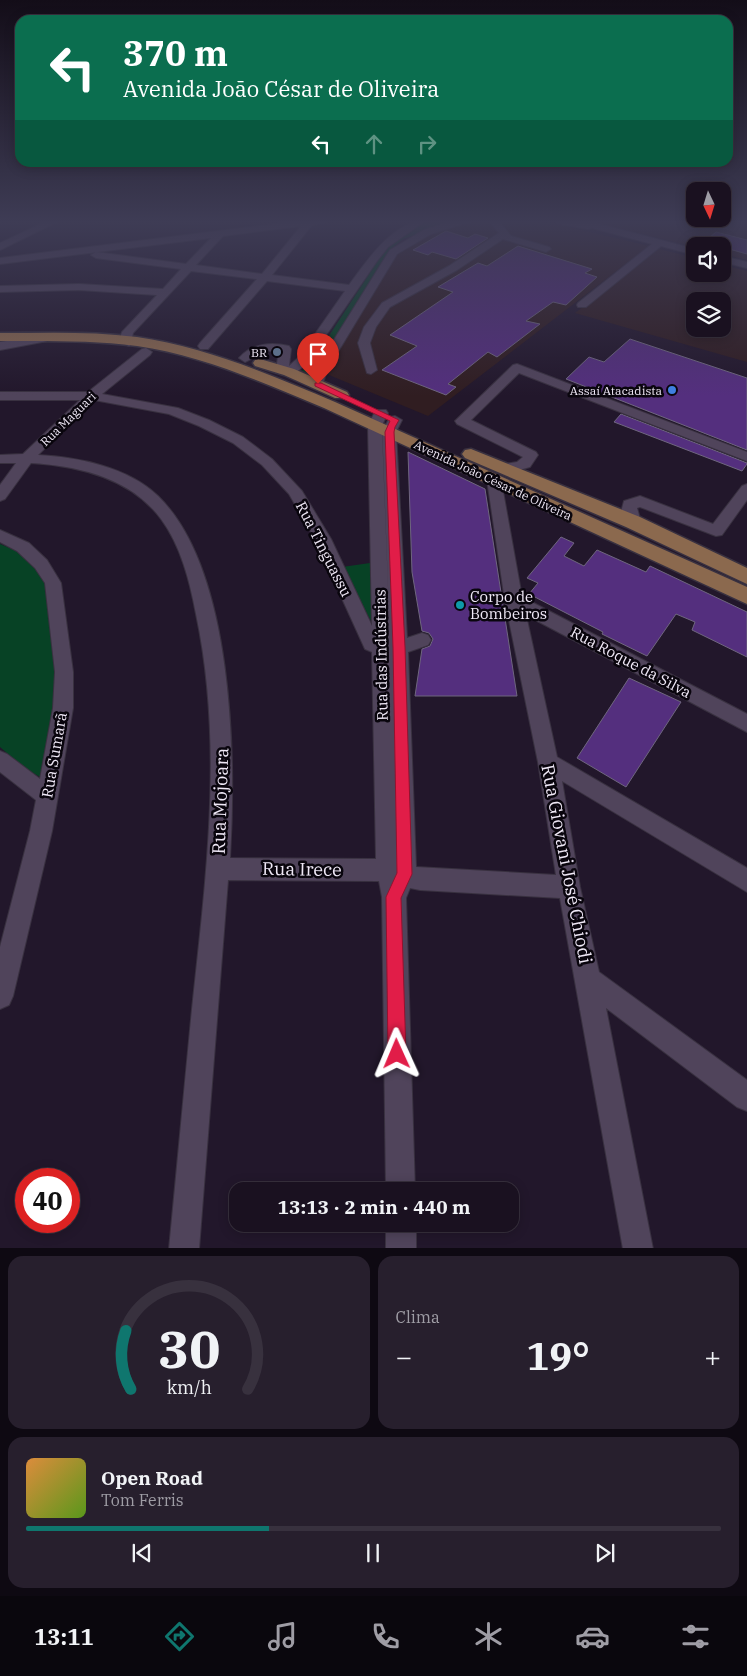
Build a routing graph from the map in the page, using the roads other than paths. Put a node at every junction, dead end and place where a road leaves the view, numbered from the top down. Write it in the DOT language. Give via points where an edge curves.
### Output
graph roads {
  1 [pos="177,279"];
  2 [pos="263,279"];
  3 [pos="274,279"];
  4 [pos="360,279"];
  5 [pos="376,279"];
  6 [pos="433,279"];
  7 [pos="614,279"];
  8 [pos="0,289"];
  9 [pos="353,289"];
  10 [pos="164,292"];
  11 [pos="582,305"];
  12 [pos="0,328"];
  13 [pos="0,337"];
  14 [pos="55,337"];
  15 [pos="128,337"];
  16 [pos="0,346"];
  17 [pos="204,346"];
  18 [pos="146,352"];
  19 [pos="371,370"];
  20 [pos="286,371"];
  21 [pos="318,384"];
  22 [pos="0,396"];
  23 [pos="91,396"];
  24 [pos="385,423"];
  25 [pos="28,457"];
  26 [pos="747,457"];
  27 [pos="0,459"];
  28 [pos="499,474"];
  29 [pos="747,489"];
  30 [pos="0,496"];
  31 [pos="633,522"];
  32 [pos="0,535"];
  33 [pos="747,578"];
  34 [pos="747,596"];
  35 [pos="514,601"];
  36 [pos="422,640"];
  37 [pos="390,647"];
  38 [pos="747,724"];
  39 [pos="0,760"];
  40 [pos="548,762"];
  41 [pos="47,796"];
  42 [pos="218,869"];
  43 [pos="395,880"];
  44 [pos="747,881"];
  45 [pos="569,886"];
  46 [pos="588,979"];
  47 [pos="0,996"];
  48 [pos="747,1097"];
  49 [pos="400,1182"];
  50 [pos="401,1232"];
  51 [pos="184,1248"];
  52 [pos="401,1248"];
  53 [pos="638,1248"];
  1 -- 10 [label="street"];
  2 -- 17 [label="street"];
  3 -- 9 [label="street"];
  4 -- 9 [label="street"];
  5 -- 21 [label="street" via="321,370"];
  6 -- 19 [label="street" via="386,305 370,327 364,343"];
  7 -- 11 [label="street"];
  8 -- 10 [label="street"];
  9 -- 20 [label="street" via="303,360"];
  10 -- 15 [label="street"];
  12 -- 15 [label="main road, Avenida João César de Oliveira" via="56,328"];
  13 -- 14 [label="main road, Avenida João César de Oliveira"];
  14 -- 15 [label="main road, Avenida João César de Oliveira"];
  14 -- 16 [label="street"];
  15 -- 17 [label="main road, Avenida João César de Oliveira" via="166,337"];
  15 -- 24 [label="main road, Avenida João César de Oliveira" via="232,367"];
  17 -- 20 [label="main road, Avenida João César de Oliveira"];
  18 -- 23 [label="street, Rua Maguari"];
  20 -- 21 [label="main road, Avenida João César de Oliveira"];
  21 -- 24 [label="main road, Avenida João César de Oliveira"];
  22 -- 23 [label="street, Rua Tinguassu"];
  23 -- 25 [label="street, Rua Maguari"];
  23 -- 37 [label="street, Rua Tinguassu" via="173,411 238,440 267,462 295,491 323,539 371,644"];
  24 -- 28 [label="main road, Avenida João César de Oliveira"];
  24 -- 37 [label="street, Rua das Indústrias"];
  25 -- 27 [label="street, Rua Mojoara"];
  25 -- 30 [label="street, Rua Maguari"];
  25 -- 42 [label="street, Rua Mojoara" via="71,462 111,474 144,492 165,513 181,540 209,626 220,694 223,765"];
  26 -- 28 [label="street" via="517,368 462,421 531,455 527,464"];
  28 -- 31 [label="main road, Avenida João César de Oliveira"];
  28 -- 34 [label="main road, Avenida João César de Oliveira"];
  28 -- 35 [label="street, Rua Giovani José Chiodi"];
  29 -- 31 [label="street" via="716,531 640,501 629,505 628,512"];
  31 -- 33 [label="main road, Avenida João César de Oliveira"];
  32 -- 41 [label="street, Rua Sumarã" via="22,547 41,564 54,583 64,672 63,708"];
  35 -- 38 [label="street, Rua Roque da Silva"];
  35 -- 40 [label="street, Rua Giovani José Chiodi"];
  36 -- 37 [label="street"];
  37 -- 43 [label="street, Rua das Indústrias"];
  39 -- 41 [label="street"];
  40 -- 44 [label="street"];
  40 -- 45 [label="street, Rua Giovani José Chiodi"];
  41 -- 47 [label="street, Rua Sumarã"];
  42 -- 43 [label="street, Rua Irece"];
  42 -- 51 [label="street, Rua Mojoara"];
  43 -- 45 [label="street, Rua Irece"];
  43 -- 49 [label="street, Rua das Indústrias"];
  45 -- 46 [label="street, Rua Giovani José Chiodi"];
  46 -- 48 [label="street"];
  46 -- 53 [label="street, Rua Giovani José Chiodi"];
  50 -- 52 [label="street"];
}
